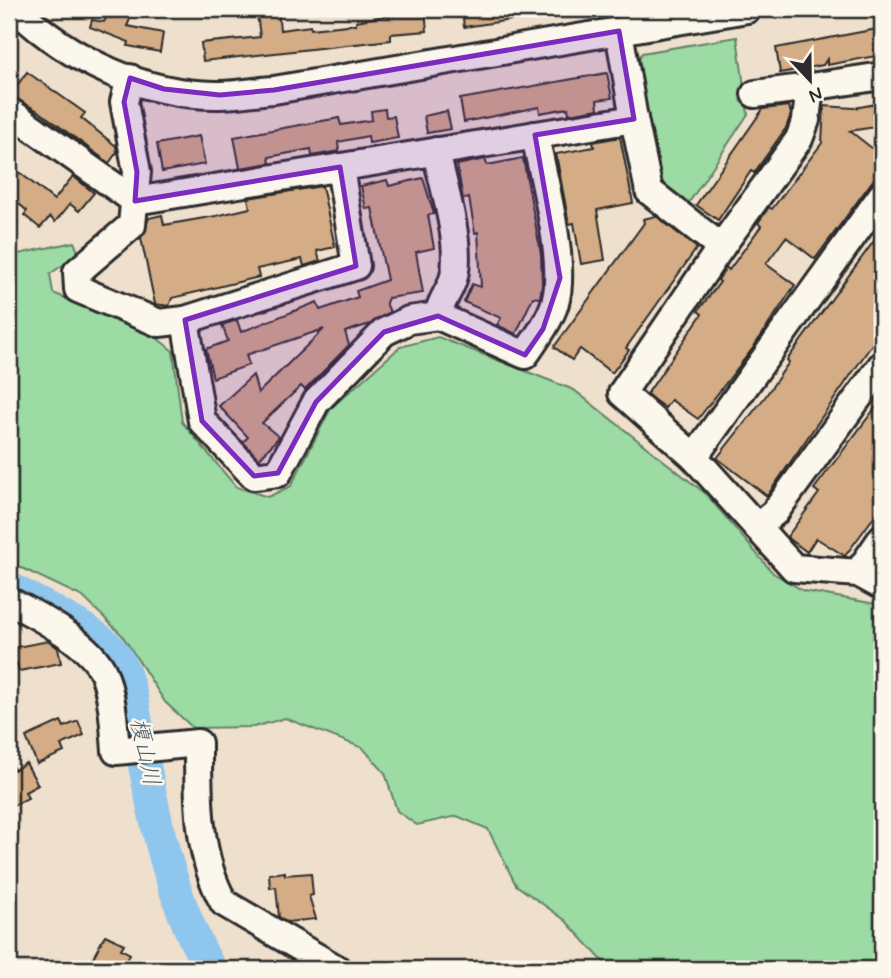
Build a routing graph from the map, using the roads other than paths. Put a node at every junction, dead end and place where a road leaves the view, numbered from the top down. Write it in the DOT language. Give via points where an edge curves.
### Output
graph roads {
  1 [pos="16,9"];
  2 [pos="747,9"];
  3 [pos="619,31"];
  4 [pos="882,76"];
  5 [pos="130,78"];
  6 [pos="810,87"];
  7 [pos="755,94"];
  8 [pos="9,111"];
  9 [pos="634,119"];
  10 [pos="535,135"];
  11 [pos="436,151"];
  12 [pos="340,167"];
  13 [pos="882,195"];
  14 [pos="135,201"];
  15 [pos="721,247"];
  16 [pos="438,316"];
  17 [pos="186,320"];
  18 [pos="882,365"];
  19 [pos="694,457"];
  20 [pos="757,527"];
  21 [pos="882,538"];
  22 [pos="858,573"];
  23 [pos="882,586"];
  24 [pos="9,601"];
  25 [pos="337,969"];
  1 -- 5 [label="street" via="78,57"];
  2 -- 3 [label="street"];
  3 -- 5 [label="street" via="274,90 220,95 164,89"];
  3 -- 9 [label="street"];
  4 -- 6 [label="street"];
  5 -- 14 [label="street" via="124,102 137,172"];
  6 -- 7 [label="street"];
  6 -- 15 [label="street" via="799,139"];
  8 -- 14 [label="street"];
  9 -- 10 [label="street"];
  9 -- 15 [label="street" via="649,191"];
  10 -- 11 [label="street"];
  10 -- 16 [label="street" via="560,278 543,329 525,355"];
  11 -- 12 [label="street"];
  11 -- 16 [label="street" via="455,250 454,277"];
  12 -- 14 [label="street"];
  12 -- 17 [label="street" via="356,266"];
  13 -- 19 [label="street"];
  14 -- 17 [label="street" via="132,225 77,272 78,289 159,323"];
  15 -- 19 [label="street" via="622,393"];
  16 -- 17 [label="street" via="410,320 384,332 316,402 278,473 254,476 202,421"];
  18 -- 20 [label="street" via="775,512"];
  19 -- 20 [label="street"];
  20 -- 22 [label="street" via="794,568"];
  21 -- 22 [label="street"];
  22 -- 23 [label="street"];
  24 -- 25 [label="street" via="40,616 92,656 104,673 116,751 198,743 202,832 224,903"];
}
